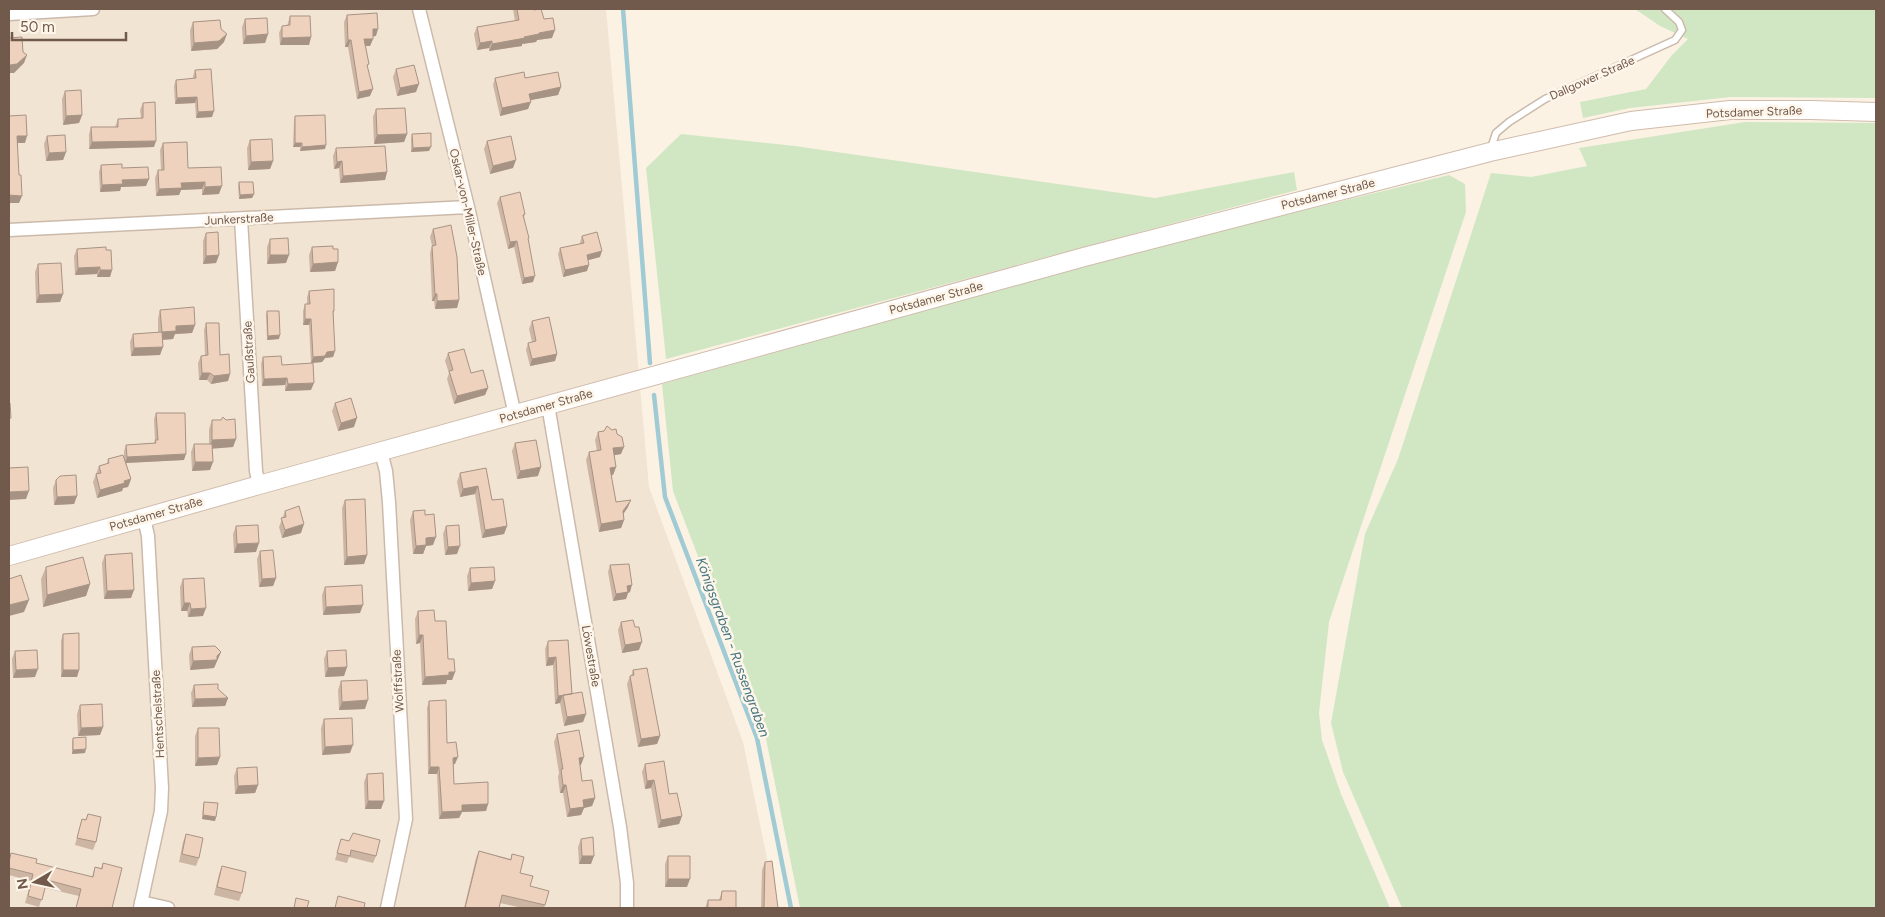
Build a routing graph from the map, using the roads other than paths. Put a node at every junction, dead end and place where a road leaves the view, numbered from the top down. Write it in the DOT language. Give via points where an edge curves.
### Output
graph roads {
  1 [pos="93,9"];
  2 [pos="418,9"];
  3 [pos="1665,9"];
  4 [pos="9,14"];
  5 [pos="1876,112"];
  6 [pos="1490,152"];
  7 [pos="468,207"];
  8 [pos="241,219"];
  9 [pos="9,230"];
  10 [pos="548,405"];
  11 [pos="514,415"];
  12 [pos="381,452"];
  13 [pos="259,485"];
  14 [pos="144,518"];
  15 [pos="9,556"];
  16 [pos="140,905"];
  17 [pos="168,908"];
  18 [pos="387,908"];
  19 [pos="626,908"];
  1 -- 4 [label="street"];
  2 -- 7 [label="street, Oskar-von-Miller-Straße"];
  3 -- 6 [label="lane, Dallgower Straße" via="1679,22 1682,30 1675,40 1546,99 1496,133"];
  5 -- 6 [label="street, Potsdamer Straße" via="1720,111 1631,121"];
  6 -- 10 [label="street, Potsdamer Straße" via="1084,257"];
  7 -- 8 [label="street, Junkerstraße"];
  7 -- 11 [label="street, Oskar-von-Miller-Straße"];
  8 -- 9 [label="street, Junkerstraße"];
  8 -- 13 [label="street, Gaußstraße"];
  10 -- 11 [label="street, Potsdamer Straße"];
  10 -- 19 [label="street, Löwestraße" via="620,827"];
  11 -- 12 [label="street, Potsdamer Straße"];
  12 -- 13 [label="street, Potsdamer Straße"];
  12 -- 18 [label="street, Wolffstraße" via="389,502 406,819"];
  13 -- 14 [label="street, Potsdamer Straße"];
  14 -- 15 [label="street, Potsdamer Straße"];
  14 -- 16 [label="street, Hentschelstraße" via="148,536 162,788 161,811"];
  16 -- 17 [label="street"];
}
